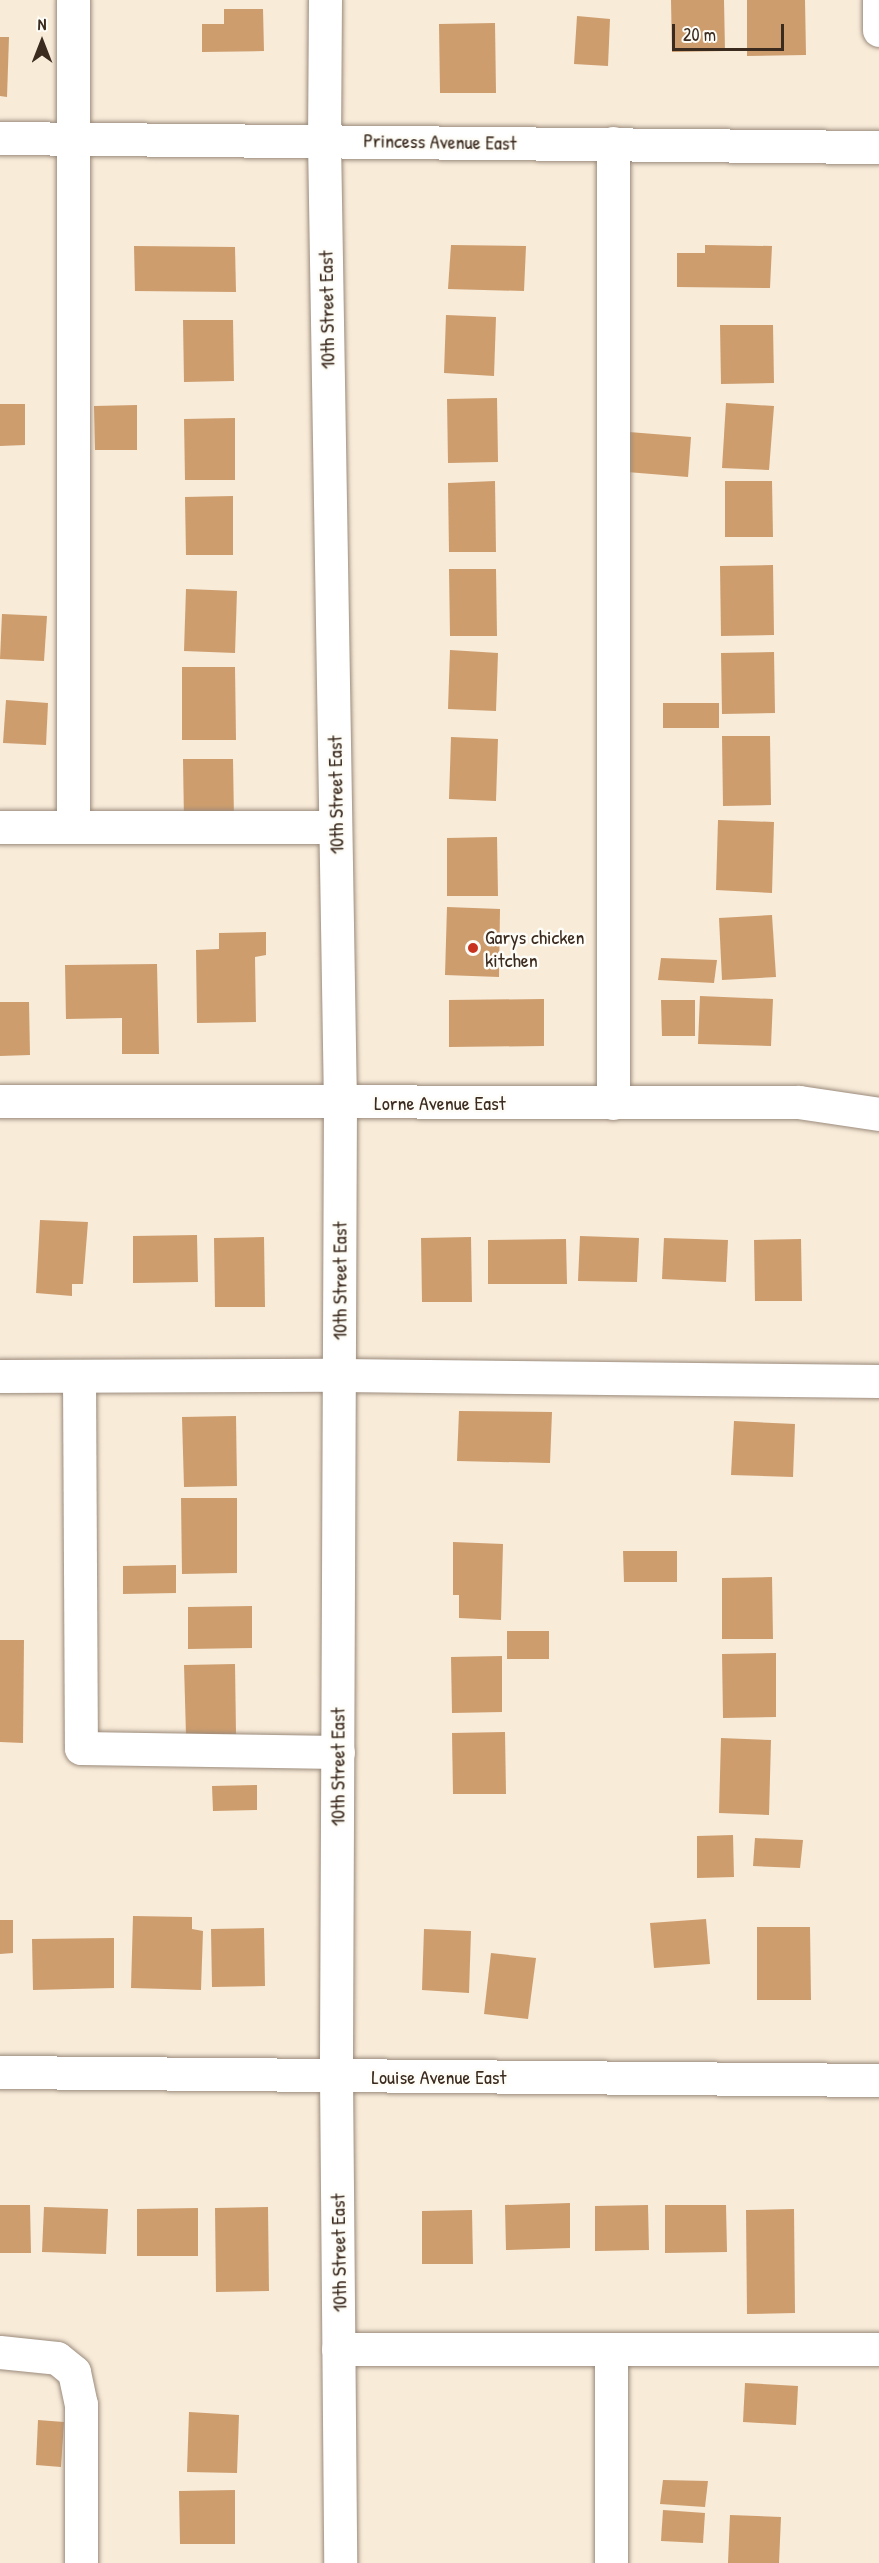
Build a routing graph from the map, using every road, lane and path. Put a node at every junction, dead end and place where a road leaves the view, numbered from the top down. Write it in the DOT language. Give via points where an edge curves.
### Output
graph roads {
  1 [pos="73,0"];
  2 [pos="325,0"];
  3 [pos="879,0"];
  4 [pos="879,30"];
  5 [pos="0,138"];
  6 [pos="73,138"];
  7 [pos="324,140"];
  8 [pos="613,143"];
  9 [pos="879,147"];
  10 [pos="0,827"];
  11 [pos="73,827"];
  12 [pos="335,827"];
  13 [pos="0,1101"];
  14 [pos="340,1101"];
  15 [pos="613,1103"];
  16 [pos="879,1114"];
  17 [pos="339,1374"];
  18 [pos="0,1376"];
  19 [pos="79,1376"];
  20 [pos="879,1381"];
  21 [pos="338,1752"];
  22 [pos="0,2072"];
  23 [pos="336,2075"];
  24 [pos="879,2080"];
  25 [pos="338,2349"];
  26 [pos="611,2349"];
  27 [pos="879,2349"];
  28 [pos="0,2352"];
  29 [pos="81,2563"];
  30 [pos="340,2563"];
  31 [pos="611,2563"];
  1 -- 6 [label="street"];
  2 -- 7 [label="street, 10th Street East"];
  3 -- 4 [label="street"];
  5 -- 6 [label="street, Princess Avenue East"];
  6 -- 7 [label="street, Princess Avenue East"];
  6 -- 11 [label="street"];
  7 -- 8 [label="street, Princess Avenue East"];
  7 -- 12 [label="street, 10th Street East"];
  8 -- 9 [label="street, Princess Avenue East"];
  8 -- 15 [label="street"];
  10 -- 11 [label="street"];
  11 -- 12 [label="street"];
  12 -- 14 [label="street, 10th Street East"];
  13 -- 14 [label="street, Lorne Avenue East"];
  14 -- 15 [label="street, Lorne Avenue East"];
  14 -- 17 [label="street, 10th Street East"];
  15 -- 16 [label="street, Lorne Avenue East" via="822,1103"];
  17 -- 19 [label="street"];
  17 -- 20 [label="street"];
  17 -- 21 [label="street, 10th Street East"];
  18 -- 19 [label="street"];
  19 -- 21 [label="street" via="81,1748"];
  21 -- 23 [label="street, 10th Street East"];
  22 -- 23 [label="street, Louise Avenue East"];
  23 -- 24 [label="street, Louise Avenue East"];
  23 -- 25 [label="street, 10th Street East"];
  25 -- 26 [label="street"];
  25 -- 30 [label="street, 10th Street East"];
  26 -- 27 [label="street"];
  26 -- 31 [label="street"];
  28 -- 29 [label="street" via="57,2358 74,2372 81,2404"];
}
